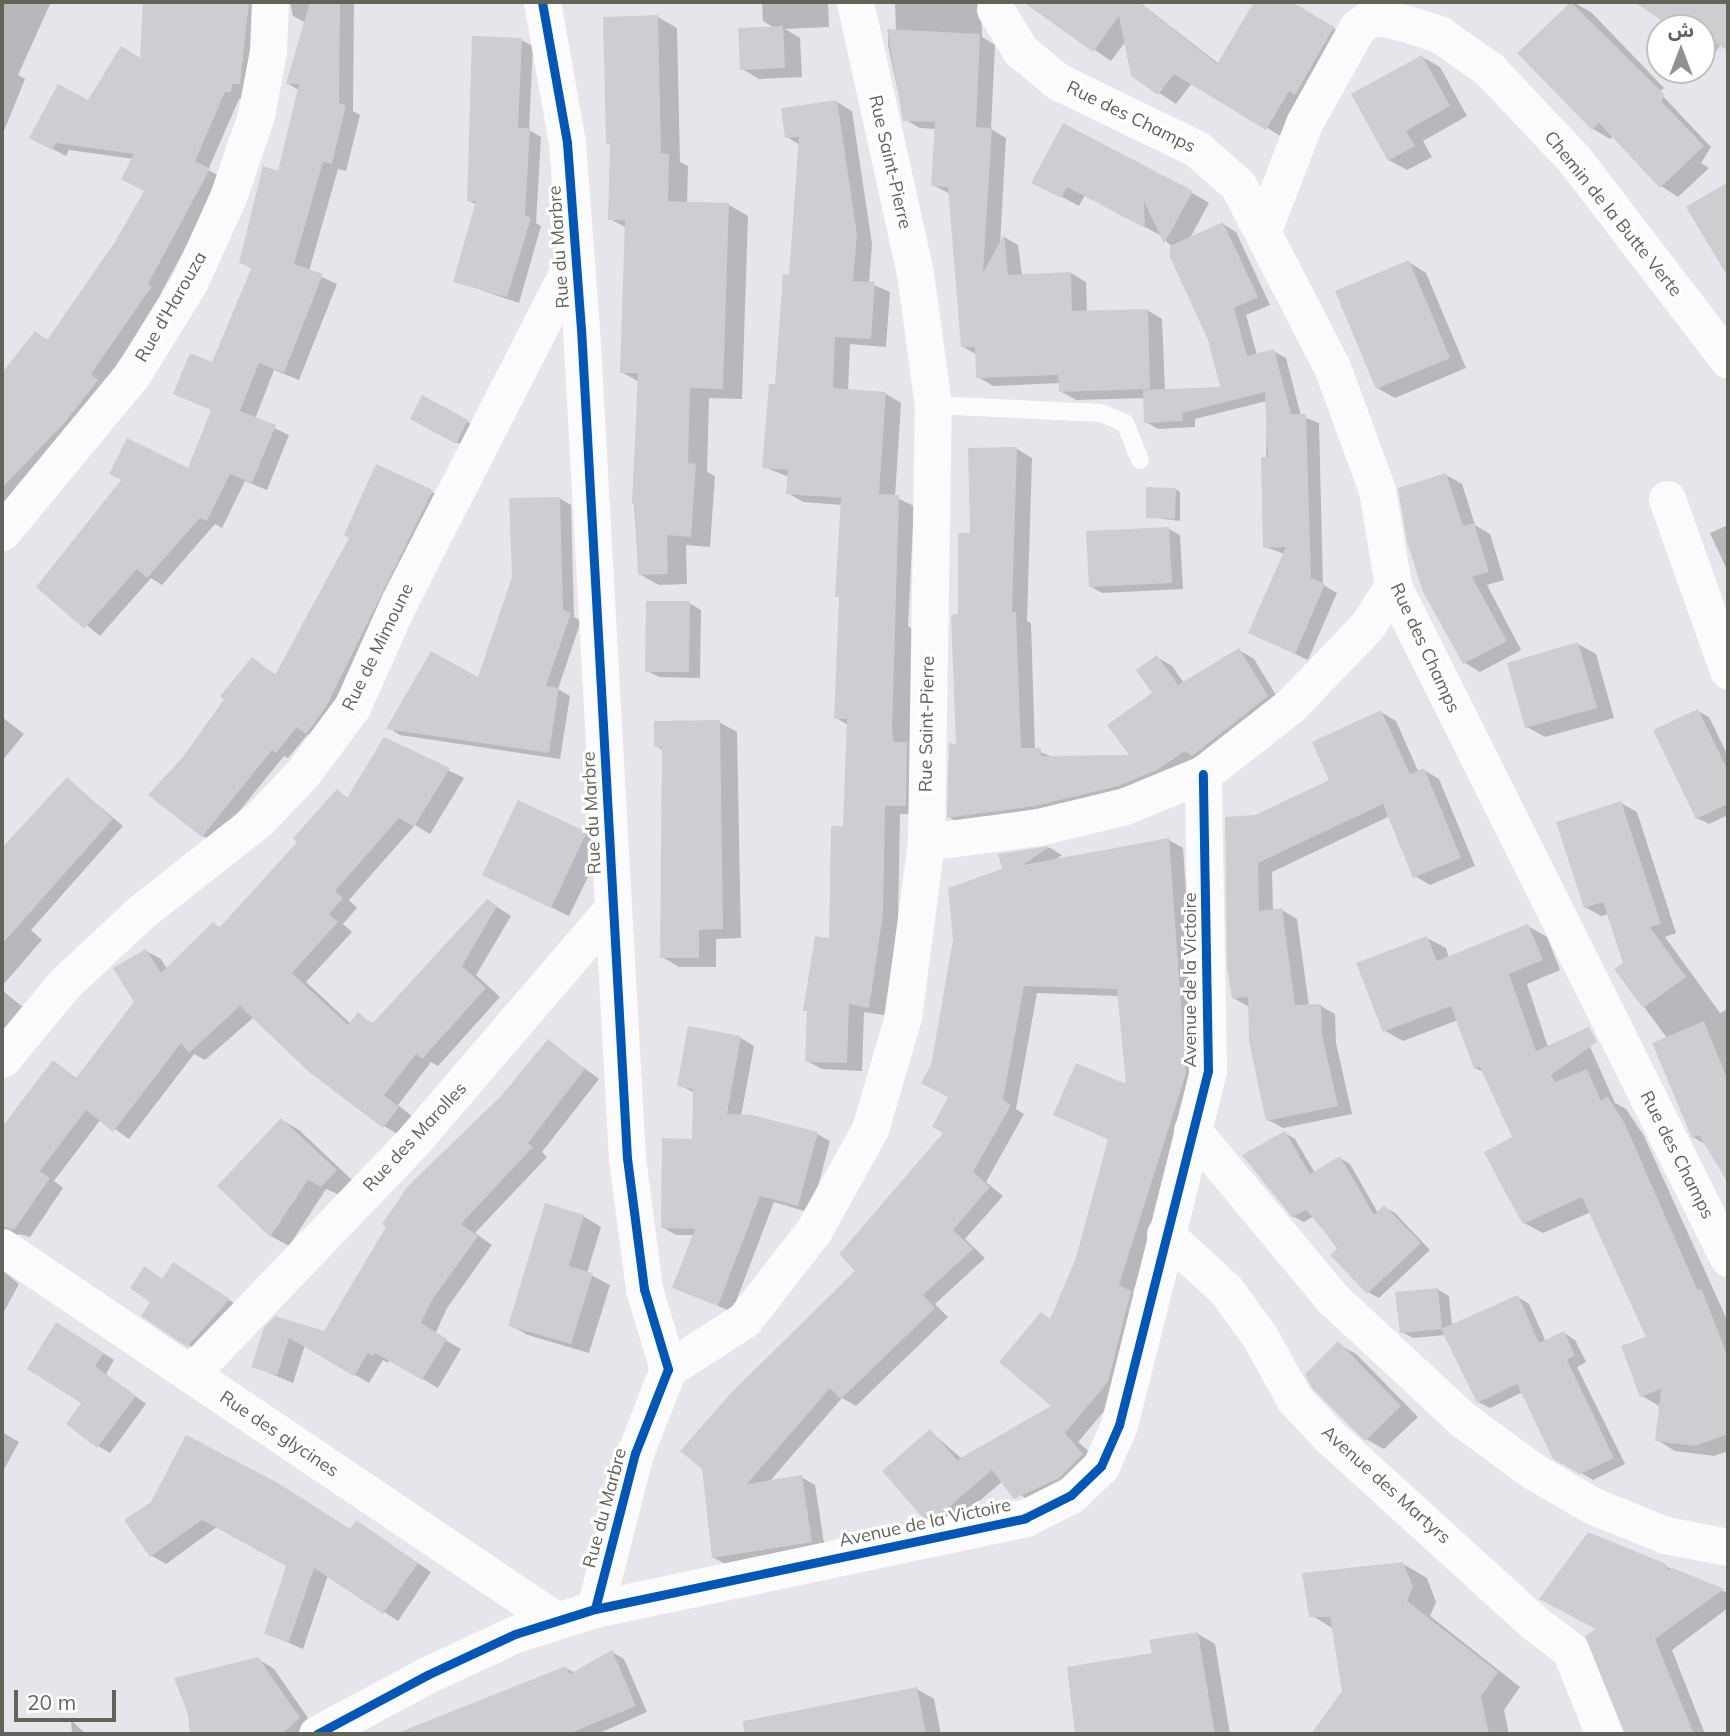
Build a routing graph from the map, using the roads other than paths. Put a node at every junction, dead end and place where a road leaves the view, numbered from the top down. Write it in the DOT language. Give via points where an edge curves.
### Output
graph roads {
  1 [pos="270,2"];
  2 [pos="542,2"];
  3 [pos="855,2"];
  4 [pos="995,9"];
  5 [pos="1263,230"];
  6 [pos="576,258"];
  7 [pos="1728,360"];
  8 [pos="933,405"];
  9 [pos="1140,460"];
  10 [pos="1667,499"];
  11 [pos="2,532"];
  12 [pos="1393,586"];
  13 [pos="1728,670"];
  14 [pos="1203,774"];
  15 [pos="926,842"];
  16 [pos="613,908"];
  17 [pos="2,1059"];
  18 [pos="1192,1130"];
  19 [pos="1165,1234"];
  20 [pos="2,1247"];
  21 [pos="1728,1258"];
  22 [pos="199,1365"];
  23 [pos="668,1369"];
  24 [pos="1728,1547"];
  25 [pos="595,1609"];
  26 [pos="557,1621"];
  27 [pos="330,1731"];
  28 [pos="1604,1734"];
  1 -- 11 [label="street, Rue d'Harouza" via="268,51 256,115 228,197 190,281 132,375"];
  2 -- 6 [label="street, Rue du Marbre" via="567,143"];
  3 -- 8 [label="street, Rue Saint-Pierre" via="915,273"];
  4 -- 5 [label="street, Rue des Champs" via="1020,50 1058,81 1197,149 1238,186"];
  5 -- 7 [label="street, Chemin de la Butte Verte" via="1304,123 1357,28 1372,16 1405,23 1438,34 1490,70 1574,159"];
  5 -- 12 [label="street, Rue des Champs" via="1332,367 1377,490"];
  6 -- 16 [label="street, Rue du Marbre"];
  6 -- 17 [label="street, Rue de Mimoune" via="399,602 352,707 302,774 258,820 141,912 64,984"];
  8 -- 9 [label="lane" via="1101,413 1125,423"];
  8 -- 15 [label="street, Rue Saint-Pierre"];
  10 -- 13 [label="street"];
  12 -- 14 [label="street" via="1367,626 1290,706"];
  12 -- 21 [label="street, Rue des Champs"];
  14 -- 15 [label="street" via="1112,809 1040,827"];
  14 -- 18 [label="street, Avenue de la Victoire" via="1208,1071"];
  15 -- 23 [label="street, Rue Saint-Pierre" via="903,1017 870,1129 814,1230 744,1320"];
  16 -- 22 [label="street, Rue des Marolles" via="415,1139"];
  16 -- 23 [label="street, Rue du Marbre" via="627,1158 645,1289"];
  18 -- 19 [label="street, Avenue de la Victoire"];
  18 -- 24 [label="street" via="1333,1299 1462,1419 1533,1471 1594,1506 1665,1535"];
  19 -- 25 [label="street, Avenue de la Victoire" via="1119,1425 1101,1466 1072,1495 1025,1518"];
  19 -- 28 [label="street, Avenue des Martyrs" via="1226,1290 1260,1337 1295,1400 1329,1436 1532,1621 1570,1650"];
  20 -- 22 [label="street, Rue des glycines"];
  22 -- 26 [label="street, Rue des glycines"];
  23 -- 25 [label="street, Rue du Marbre" via="635,1453"];
  25 -- 26 [label="street, Avenue de la Victoire"];
  26 -- 27 [label="street, Avenue de la Victoire" via="515,1634 427,1675"];
}
